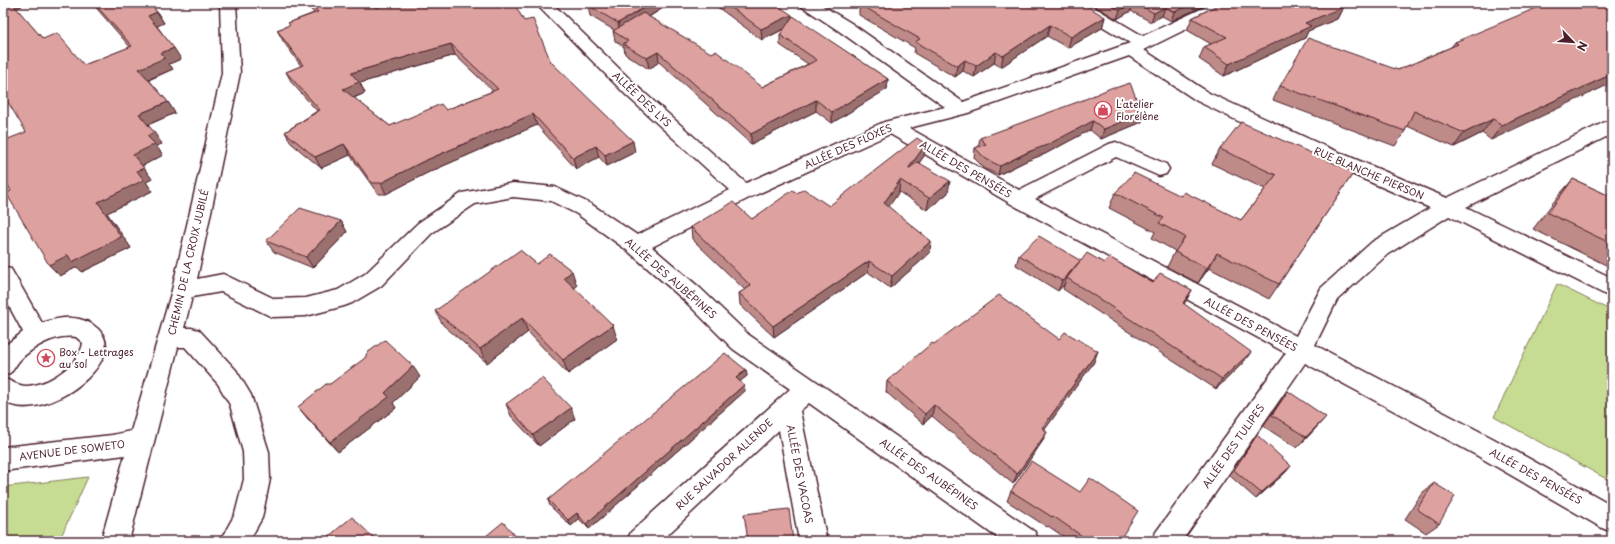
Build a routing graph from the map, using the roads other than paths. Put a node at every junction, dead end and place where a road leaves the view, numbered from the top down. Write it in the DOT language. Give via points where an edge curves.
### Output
graph roads {
  1 [pos="228,3"];
  2 [pos="543,3"];
  3 [pos="807,3"];
  4 [pos="1075,3"];
  5 [pos="1227,3"];
  6 [pos="1137,47"];
  7 [pos="961,109"];
  8 [pos="891,126"];
  9 [pos="1612,126"];
  10 [pos="1159,169"];
  11 [pos="744,192"];
  12 [pos="1020,200"];
  13 [pos="1448,207"];
  14 [pos="636,245"];
  15 [pos="3,275"];
  16 [pos="1612,288"];
  17 [pos="183,290"];
  18 [pos="37,335"];
  19 [pos="170,338"];
  20 [pos="1301,350"];
  21 [pos="3,366"];
  22 [pos="3,388"];
  23 [pos="808,388"];
  24 [pos="788,406"];
  25 [pos="142,440"];
  26 [pos="3,459"];
  27 [pos="1612,519"];
  28 [pos="115,541"];
  29 [pos="234,541"];
  30 [pos="641,541"];
  31 [pos="813,541"];
  32 [pos="1025,541"];
  33 [pos="1166,541"];
  1 -- 17 [label="street, CHEMIN DE LA CROIX JUBILÉ" via="231,72"];
  2 -- 11 [label="street, ALLÉE DES LYS" via="633,92"];
  3 -- 7 [label="street"];
  4 -- 6 [label="street, RUE BLANCHE PIERSON"];
  5 -- 6 [label="street, ALLÉE DES FLOXES"];
  6 -- 7 [label="street, ALLÉE DES FLOXES"];
  6 -- 13 [label="street, RUE BLANCHE PIERSON" via="1154,69 1203,97 1316,150"];
  7 -- 8 [label="street, ALLÉE DES FLOXES"];
  8 -- 11 [label="street, ALLÉE DES FLOXES"];
  8 -- 12 [label="street, ALLÉE DES PENSÉES"];
  9 -- 13 [label="street, ALLÉE DES TULIPES"];
  10 -- 12 [label="street" via="1116,149 1030,192"];
  11 -- 14 [label="street, ALLÉE DES FLOXES"];
  12 -- 20 [label="street, ALLÉE DES PENSÉES"];
  13 -- 16 [label="street, RUE BLANCHE PIERSON"];
  13 -- 20 [label="street, ALLÉE DES TULIPES" via="1380,248 1328,294"];
  14 -- 17 [label="street, ALLÉE DES AUBÉPINES" via="584,209 555,194 513,190 469,198 425,228 373,280 344,297 306,306 272,308 223,283"];
  14 -- 23 [label="street, ALLÉE DES AUBÉPINES" via="692,294 741,342"];
  15 -- 18 [label="street"];
  17 -- 19 [label="street, CHEMIN DE LA CROIX JUBILÉ"];
  18 -- 21 [label="street" via="12,354"];
  18 -- 22 [label="street" via="68,326 82,328 90,333 95,342 93,353 87,365 75,376 44,393 16,396"];
  19 -- 25 [label="street, CHEMIN DE LA CROIX JUBILÉ"];
  19 -- 29 [label="street" via="191,338 227,377 242,403 256,452 257,479 248,518"];
  20 -- 27 [label="street, ALLÉE DES PENSÉES" via="1485,447"];
  20 -- 33 [label="street, ALLÉE DES TULIPES"];
  23 -- 24 [label="street, RUE SALVADOR ALLENDE"];
  23 -- 32 [label="street, ALLÉE DES AUBÉPINES"];
  24 -- 30 [label="street, RUE SALVADOR ALLENDE"];
  24 -- 31 [label="street, ALLÉE DES VACOAS"];
  25 -- 26 [label="street, AVENUE DE SOWETO"];
  25 -- 28 [label="street, CHEMIN DE LA CROIX JUBILÉ"];
}
